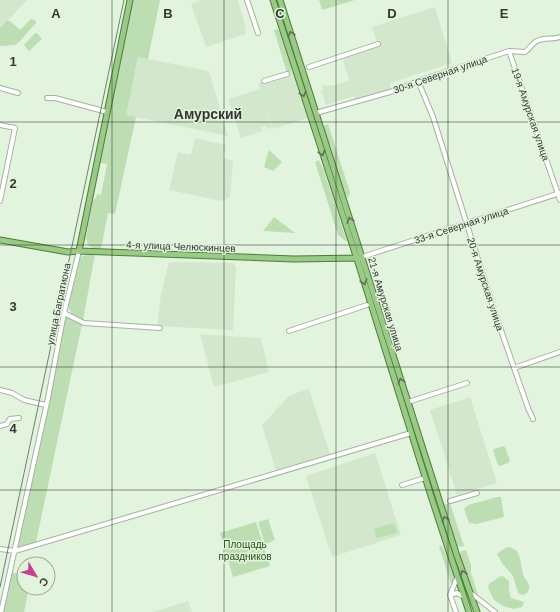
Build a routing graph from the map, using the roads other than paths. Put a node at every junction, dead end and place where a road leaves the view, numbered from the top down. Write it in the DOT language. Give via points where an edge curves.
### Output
graph roads {
  1 [pos="130,0"];
  2 [pos="247,0"];
  3 [pos="273,0"];
  4 [pos="280,0"];
  5 [pos="258,33"];
  6 [pos="560,37"];
  7 [pos="378,44"];
  8 [pos="509,51"];
  9 [pos="309,67"];
  10 [pos="287,74"];
  11 [pos="418,81"];
  12 [pos="264,82"];
  13 [pos="0,88"];
  14 [pos="18,92"];
  15 [pos="47,98"];
  16 [pos="108,112"];
  17 [pos="316,113"];
  18 [pos="0,125"];
  19 [pos="559,193"];
  20 [pos="560,200"];
  21 [pos="0,201"];
  22 [pos="467,224"];
  23 [pos="0,240"];
  24 [pos="79,251"];
  25 [pos="362,258"];
  26 [pos="357,259"];
  27 [pos="376,302"];
  28 [pos="369,305"];
  29 [pos="64,313"];
  30 [pos="160,328"];
  31 [pos="289,331"];
  32 [pos="560,352"];
  33 [pos="514,368"];
  34 [pos="467,383"];
  35 [pos="0,390"];
  36 [pos="408,402"];
  37 [pos="46,405"];
  38 [pos="19,418"];
  39 [pos="533,419"];
  40 [pos="0,426"];
  41 [pos="417,432"];
  42 [pos="411,433"];
  43 [pos="425,478"];
  44 [pos="402,485"];
  45 [pos="477,493"];
  46 [pos="450,501"];
  47 [pos="0,548"];
  48 [pos="15,551"];
  49 [pos="457,578"];
  50 [pos="469,590"];
  51 [pos="450,595"];
  52 [pos="464,597"];
  53 [pos="1,612"];
  54 [pos="456,612"];
  55 [pos="469,612"];
  56 [pos="477,612"];
  57 [pos="495,612"];
  1 -- 16 [label="main road, улица Багратиона"];
  2 -- 5 [label="street"];
  3 -- 26 [label="main road, 21-я Амурская улица, one-way"];
  17 -- 4 [label="main road, 21-я Амурская улица, one-way"];
  6 -- 8 [label="street, 30-я Северная улица" via="536,41 525,52"];
  7 -- 9 [label="street"];
  8 -- 11 [label="street, 30-я Северная улица"];
  8 -- 19 [label="street, 19-я Амурская улица"];
  10 -- 12 [label="street"];
  11 -- 17 [label="street, 30-я Северная улица"];
  11 -- 22 [label="street, 20-я Амурская улица" via="433,117"];
  13 -- 14 [label="street"];
  15 -- 16 [label="street"];
  16 -- 24 [label="main road, улица Багратиона"];
  25 -- 17 [label="main road, 21-я Амурская улица, one-way"];
  18 -- 21 [label="street" via="15,128"];
  19 -- 20 [label="street, 19-я Амурская улица"];
  19 -- 22 [label="street, 33-я Северная улица"];
  22 -- 25 [label="street, 33-я Северная улица"];
  22 -- 33 [label="street, 20-я Амурская улица"];
  23 -- 24 [label="main road, 4-я улица Челюскинцев" via="56,251"];
  24 -- 26 [label="main road, 4-я улица Челюскинцев" via="294,260"];
  24 -- 29 [label="street, улица Багратиона"];
  25 -- 26 [label="main road, 4-я улица Челюскинцев"];
  25 -- 27 [label="main road, 21-я Амурская улица"];
  26 -- 28 [label="main road, 21-я Амурская улица, one-way"];
  27 -- 28 [label="main road"];
  36 -- 27 [label="main road, 21-я Амурская улица, one-way"];
  28 -- 31 [label="street"];
  28 -- 42 [label="main road, 21-я Амурская улица"];
  29 -- 30 [label="street" via="84,323"];
  29 -- 37 [label="street, улица Багратиона"];
  32 -- 33 [label="street"];
  33 -- 39 [label="street, 20-я Амурская улица"];
  34 -- 36 [label="street"];
  35 -- 37 [label="street" via="24,400"];
  36 -- 41 [label="main road, 21-я Амурская улица"];
  37 -- 48 [label="street, улица Багратиона"];
  38 -- 40 [label="street" via="10,419 7,424"];
  41 -- 42 [label="main road"];
  50 -- 41 [label="main road, 21-я Амурская улица, one-way"];
  42 -- 43 [label="main road, 21-я Амурская улица"];
  42 -- 48 [label="street"];
  43 -- 44 [label="street"];
  43 -- 49 [label="main road, 21-я Амурская улица"];
  45 -- 46 [label="street"];
  47 -- 48 [label="street"];
  48 -- 53 [label="street, улица Багратиона"];
  49 -- 51 [label="street"];
  49 -- 52 [label="main road, 21-я Амурская улица"];
  50 -- 56 [label="main road, 21-я Амурская улица"];
  50 -- 57 [label="street"];
  51 -- 52 [label="street" via="457,593"];
  51 -- 54 [label="street"];
  52 -- 55 [label="main road, 21-я Амурская улица"];
}
